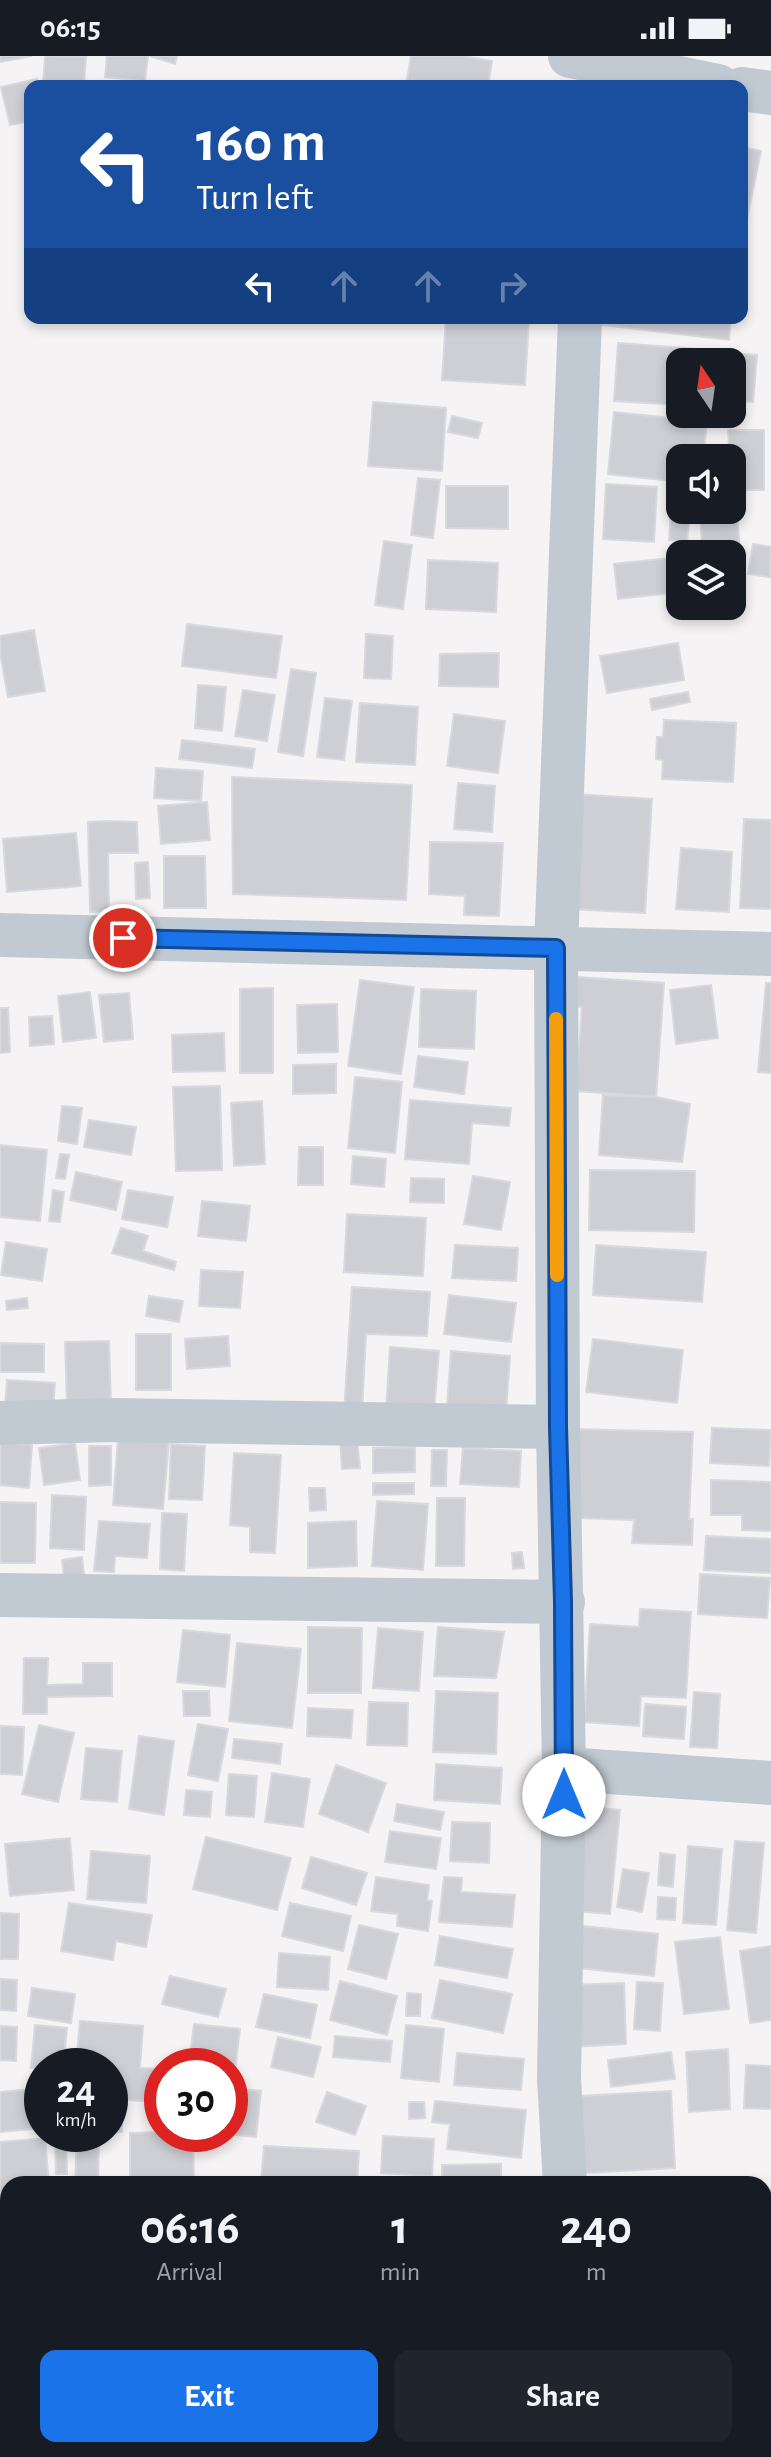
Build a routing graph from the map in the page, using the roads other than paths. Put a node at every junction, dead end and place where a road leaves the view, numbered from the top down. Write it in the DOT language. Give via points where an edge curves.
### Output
graph roads {
  1 [pos="584,65"];
  2 [pos="680,80"];
  3 [pos="748,90"];
  4 [pos="771,93"];
  5 [pos="580,324"];
  6 [pos="0,935"];
  7 [pos="556,948"];
  8 [pos="771,954"];
  9 [pos="0,1423"];
  10 [pos="558,1427"];
  11 [pos="0,1595"];
  12 [pos="563,1602"];
  13 [pos="564,1769"];
  14 [pos="771,1783"];
  15 [pos="565,2176"];
  1 -- 2 [label="street"];
  3 -- 4 [label="street"];
  5 -- 7 [label="street"];
  6 -- 7 [label="street"];
  7 -- 8 [label="street"];
  7 -- 10 [label="street"];
  9 -- 10 [label="street"];
  10 -- 12 [label="street"];
  11 -- 12 [label="street"];
  12 -- 13 [label="street"];
  13 -- 14 [label="street"];
  13 -- 15 [label="street" via="559,2078"];
}
